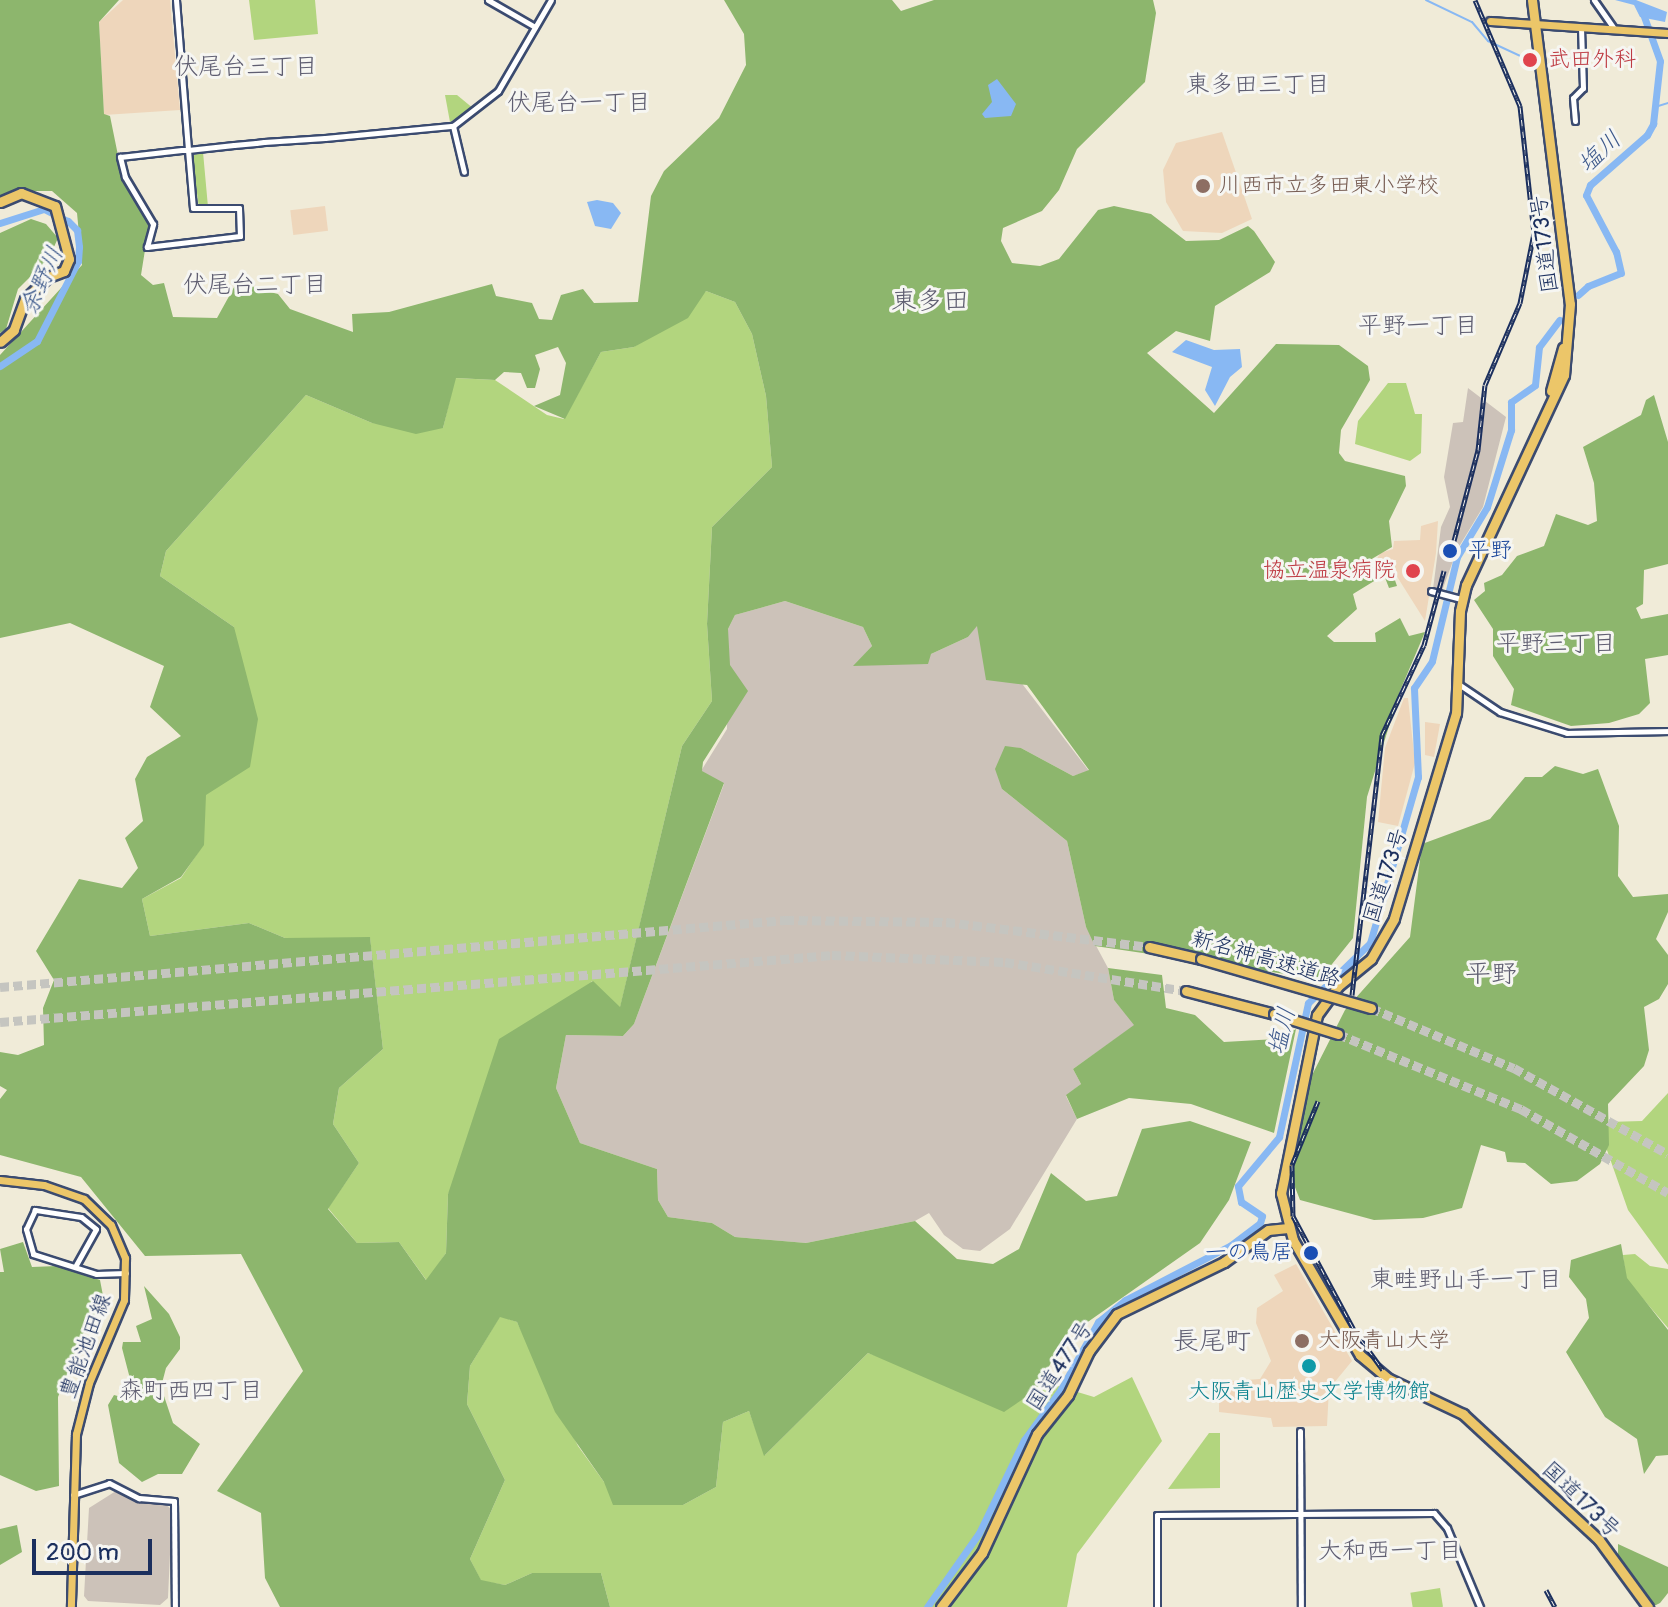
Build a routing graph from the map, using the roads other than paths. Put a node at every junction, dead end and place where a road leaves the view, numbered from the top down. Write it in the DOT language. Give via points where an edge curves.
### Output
graph roads {
  1 [pos="176,0"];
  2 [pos="488,0"];
  3 [pos="551,0"];
  4 [pos="1530,0"];
  5 [pos="1594,0"];
  6 [pos="1490,21"];
  7 [pos="1534,25"];
  8 [pos="1581,26"];
  9 [pos="535,27"];
  10 [pos="1613,27"];
  11 [pos="1668,33"];
  12 [pos="1575,121"];
  13 [pos="453,126"];
  14 [pos="188,150"];
  15 [pos="464,172"];
  16 [pos="0,202"];
  17 [pos="0,342"];
  18 [pos="1431,591"];
  19 [pos="1457,598"];
  20 [pos="1458,684"];
  21 [pos="1668,731"];
  22 [pos="1149,947"];
  23 [pos="1186,991"];
  24 [pos="1371,1008"];
  25 [pos="1338,1034"];
  26 [pos="0,1180"];
  27 [pos="1285,1227"];
  28 [pos="76,1265"];
  29 [pos="127,1273"];
  30 [pos="1300,1431"];
  31 [pos="71,1495"];
  32 [pos="1301,1514"];
  33 [pos="71,1607"];
  34 [pos="175,1607"];
  35 [pos="941,1607"];
  36 [pos="1157,1607"];
  37 [pos="1301,1607"];
  38 [pos="1480,1607"];
  39 [pos="1646,1607"];
  1 -- 14 [label="street"];
  2 -- 9 [label="street"];
  3 -- 9 [label="street"];
  4 -- 7 [label="highway, 国道173号"];
  5 -- 10 [label="street"];
  6 -- 7 [label="main road"];
  7 -- 8 [label="main road"];
  7 -- 19 [label="highway, 国道173号" via="1570,304 1569,350 1549,413"];
  8 -- 10 [label="main road"];
  8 -- 12 [label="street" via="1583,88 1573,98"];
  9 -- 13 [label="street" via="498,91"];
  10 -- 11 [label="main road"];
  13 -- 14 [label="street"];
  13 -- 15 [label="street"];
  14 -- 14 [label="street" via="120,157 125,177 153,224 147,247 240,236 239,208 193,208"];
  16 -- 17 [label="highway" via="27,194 57,209 68,265 25,299 14,330"];
  18 -- 19 [label="street"];
  19 -- 20 [label="highway, 国道173号"];
  20 -- 21 [label="street" via="1500,712 1567,733"];
  20 -- 27 [label="highway, 国道173号" via="1386,927 1367,956 1319,1002 1311,1019 1277,1176"];
  22 -- 24 [label="highway, 新名神高速道路, bridge"];
  23 -- 25 [label="highway, bridge"];
  26 -- 29 [label="main road, 豊能池田線" via="64,1190 92,1205 118,1236"];
  27 -- 35 [label="highway, 国道477号" via="1268,1230 1224,1262 1117,1314 1089,1351 1068,1395 1037,1434 982,1553"];
  27 -- 39 [label="highway, 国道173号" via="1360,1362 1391,1385 1457,1415 1595,1544"];
  28 -- 28 [label="street" via="32,1252 26,1229 35,1210 81,1217 96,1229"];
  28 -- 29 [label="street" via="96,1274"];
  29 -- 31 [label="main road, 豊能池田線" via="124,1300 84,1401"];
  30 -- 32 [label="street"];
  31 -- 33 [label="main road, 豊能池田線"];
  31 -- 34 [label="street" via="109,1483 139,1498 174,1501"];
  32 -- 36 [label="street" via="1157,1515"];
  32 -- 37 [label="street"];
  32 -- 38 [label="street" via="1434,1513 1447,1528"];
}
